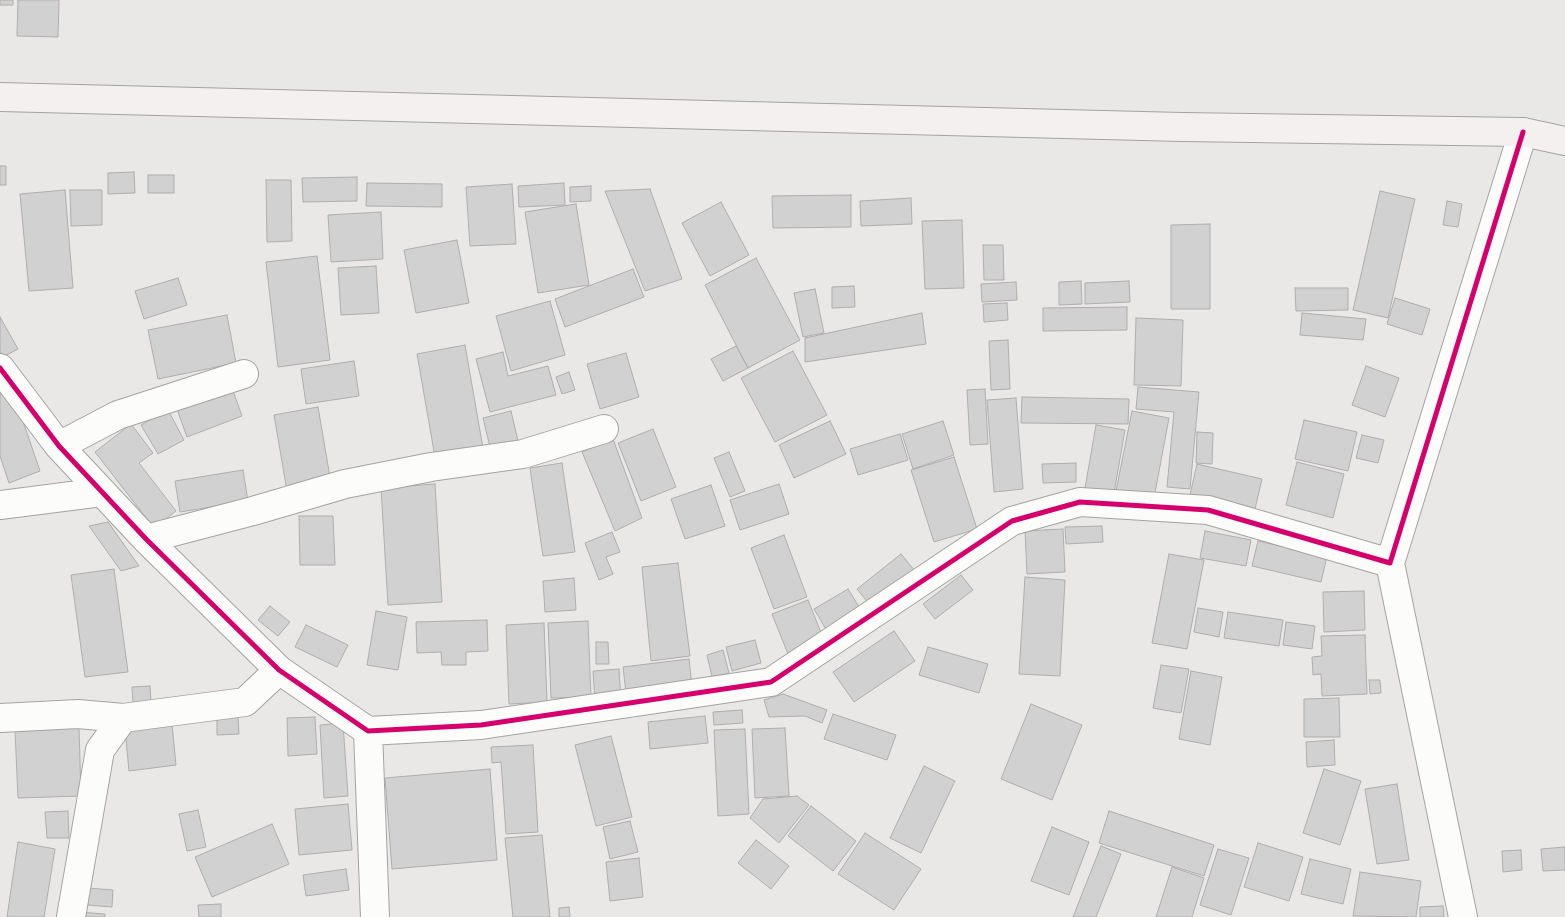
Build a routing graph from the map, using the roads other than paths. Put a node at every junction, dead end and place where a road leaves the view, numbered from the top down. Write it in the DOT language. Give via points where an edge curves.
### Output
graph roads {
  1 [pos="0,97"];
  2 [pos="1523,132"];
  3 [pos="1565,141"];
  4 [pos="0,368"];
  5 [pos="244,374"];
  6 [pos="604,429"];
  7 [pos="60,446"];
  8 [pos="102,492"];
  9 [pos="0,505"];
  10 [pos="146,539"];
  11 [pos="1390,563"];
  12 [pos="279,670"];
  13 [pos="0,718"];
  14 [pos="124,718"];
  15 [pos="368,730"];
  16 [pos="71,917"];
  17 [pos="375,917"];
  18 [pos="1463,917"];
  1 -- 2 [label="main road" via="1191,127"];
  2 -- 3 [label="main road"];
  2 -- 11 [label="street"];
  4 -- 7 [label="street"];
  5 -- 7 [label="street" via="118,415"];
  6 -- 10 [label="street" via="523,454 345,484"];
  7 -- 8 [label="street"];
  8 -- 9 [label="street"];
  8 -- 10 [label="street"];
  10 -- 12 [label="street"];
  11 -- 15 [label="street" via="1208,510 1080,502 1012,522 771,682 481,725"];
  11 -- 18 [label="street"];
  12 -- 14 [label="street" via="245,702"];
  12 -- 15 [label="street"];
  13 -- 14 [label="street" via="78,714"];
  14 -- 16 [label="street" via="100,750"];
  15 -- 17 [label="street"];
}
